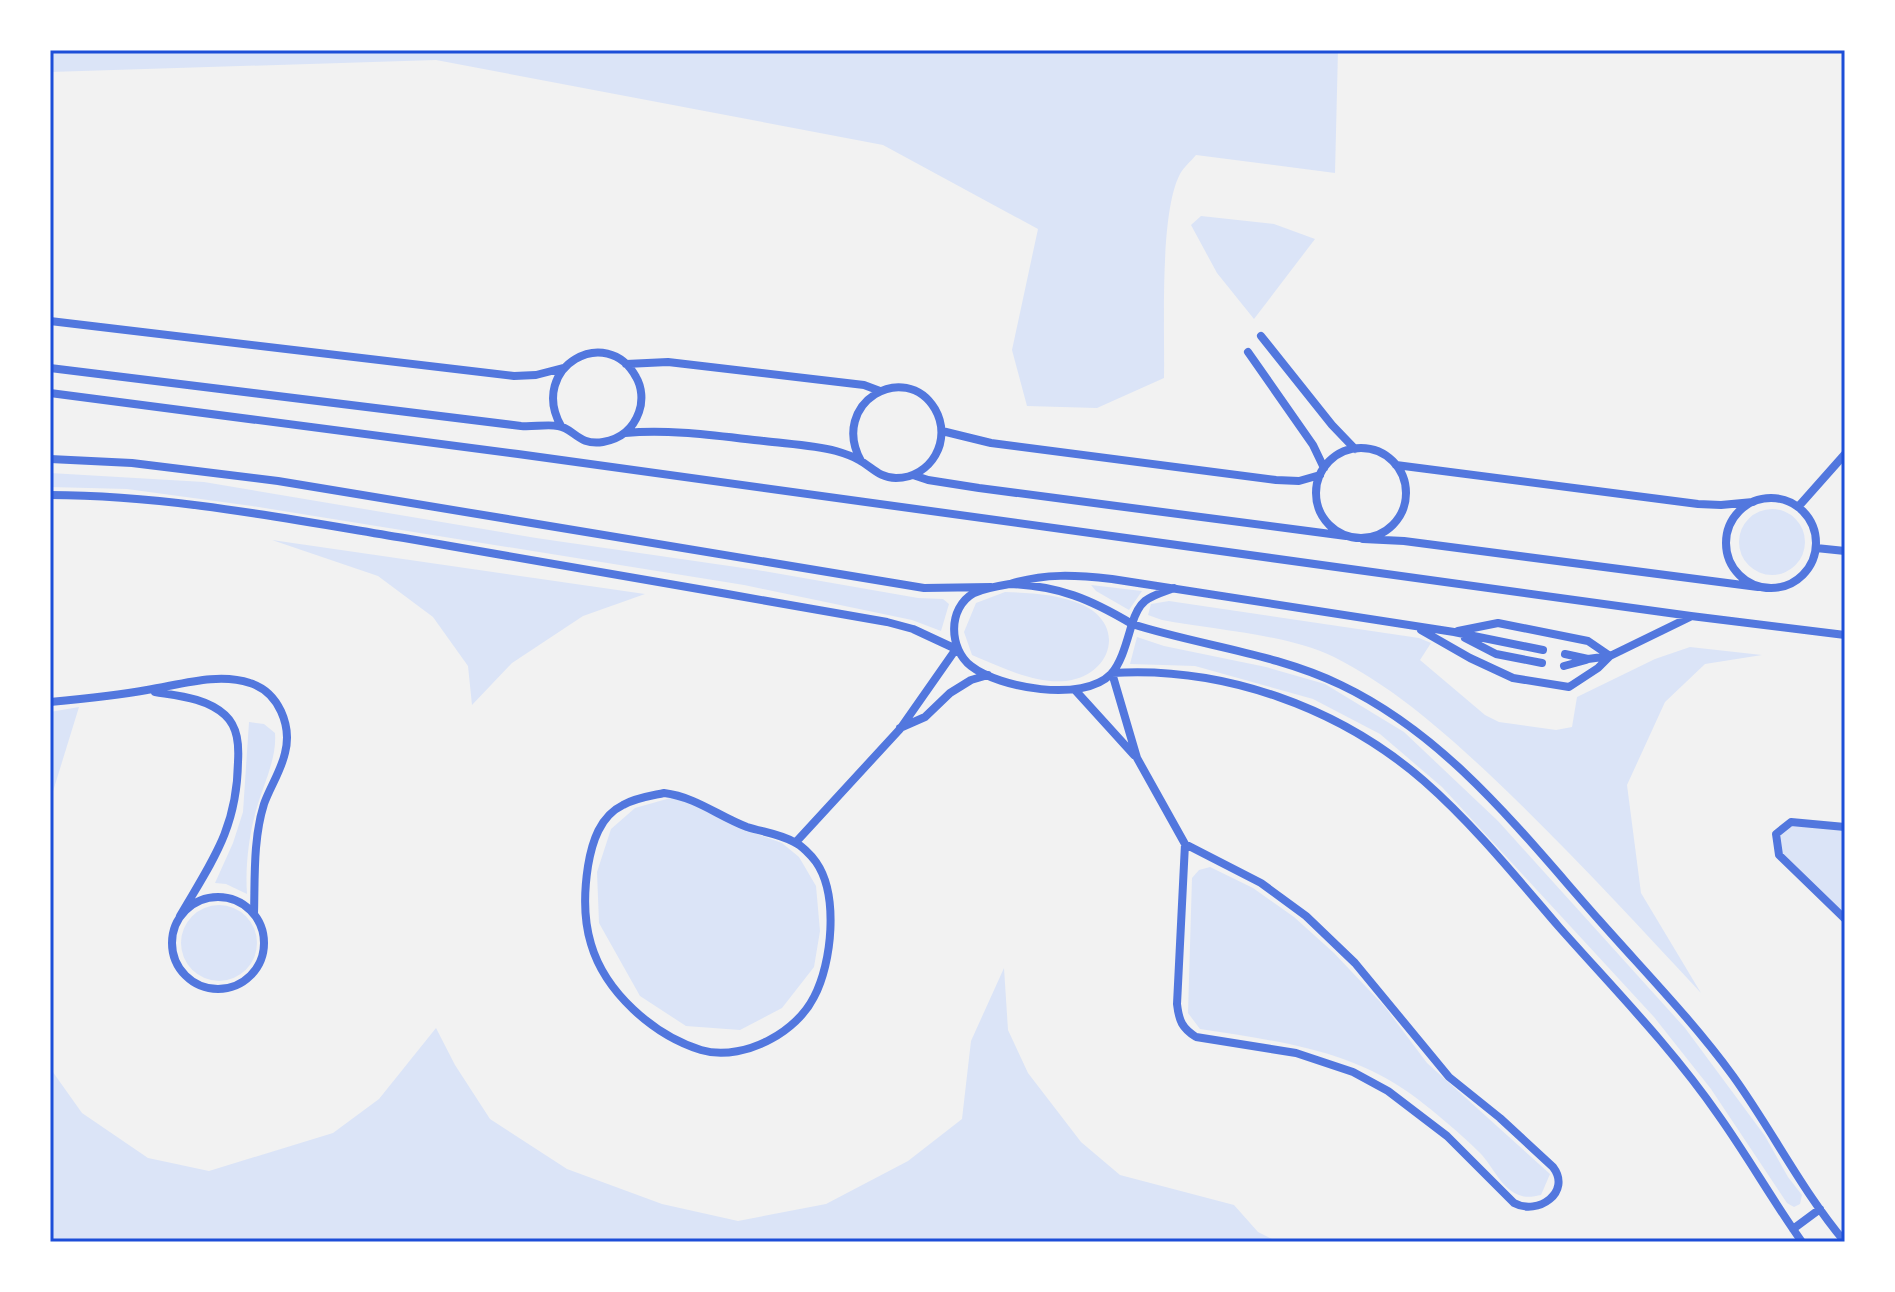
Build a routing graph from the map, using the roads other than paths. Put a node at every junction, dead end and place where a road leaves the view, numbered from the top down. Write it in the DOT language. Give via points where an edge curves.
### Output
graph roads {
  1 [pos="50,321"];
  2 [pos="1261,336"];
  3 [pos="1248,352"];
  4 [pos="626,364"];
  5 [pos="564,367"];
  6 [pos="50,368"];
  7 [pos="881,392"];
  8 [pos="50,393"];
  9 [pos="561,426"];
  10 [pos="942,431"];
  11 [pos="625,433"];
  12 [pos="1355,449"];
  13 [pos="1845,454"];
  14 [pos="50,459"];
  15 [pos="861,461"];
  16 [pos="1396,465"];
  17 [pos="1322,471"];
  18 [pos="913,475"];
  19 [pos="50,495"];
  20 [pos="1753,502"];
  21 [pos="1798,507"];
  22 [pos="1346,536"];
  23 [pos="1363,539"];
  24 [pos="1816,548"];
  25 [pos="1845,551"];
  26 [pos="1010,584"];
  27 [pos="991,587"];
  28 [pos="1758,587"];
  29 [pos="1174,588"];
  30 [pos="1691,616"];
  31 [pos="1132,624"];
  32 [pos="1415,626"];
  33 [pos="1454,632"];
  34 [pos="1845,635"];
  35 [pos="956,649"];
  36 [pos="1543,650"];
  37 [pos="1565,654"];
  38 [pos="1610,656"];
  39 [pos="1588,659"];
  40 [pos="1542,663"];
  41 [pos="1564,666"];
  42 [pos="1112,673"];
  43 [pos="988,675"];
  44 [pos="1075,690"];
  45 [pos="146,691"];
  46 [pos="50,702"];
  47 [pos="900,729"];
  48 [pos="1137,758"];
  49 [pos="1845,827"];
  50 [pos="796,842"];
  51 [pos="1185,844"];
  52 [pos="254,914"];
  53 [pos="180,916"];
  54 [pos="1845,919"];
  55 [pos="1820,1209"];
  56 [pos="1793,1229"];
  57 [pos="1802,1242"];
  58 [pos="1845,1242"];
  1 -- 5 [label="street" via="514,376"];
  2 -- 12 [label="street"];
  3 -- 17 [label="street" via="1313,445"];
  4 -- 5 [label="street" via="606,353 591,353"];
  4 -- 7 [label="street" via="668,362 864,385"];
  4 -- 11 [label="street" via="639,381 642,396 635,423"];
  5 -- 9 [label="street" via="552,400"];
  6 -- 9 [label="street" via="521,426"];
  7 -- 10 [label="street" via="891,388 920,394 932,405"];
  7 -- 15 [label="street" via="867,399 853,424 854,449"];
  8 -- 30 [label="street"];
  9 -- 11 [label="street" via="590,443"];
  10 -- 17 [label="street" via="991,443 1276,480 1299,481"];
  10 -- 18 [label="street" via="934,458"];
  11 -- 15 [label="street" via="673,431 816,447"];
  12 -- 16 [label="street" via="1370,449"];
  12 -- 17 [label="street" via="1340,453"];
  13 -- 21 [label="street"];
  14 -- 27 [label="street" via="278,481 924,588"];
  15 -- 18 [label="street" via="882,476"];
  16 -- 20 [label="street" via="1698,504"];
  16 -- 23 [label="street" via="1403,477 1405,505 1389,529"];
  17 -- 22 [label="street" via="1316,496 1319,509"];
  18 -- 22 [label="street"];
  19 -- 35 [label="street" via="263,515 555,564 887,622"];
  20 -- 21 [label="street" via="1768,498"];
  20 -- 28 [label="street" via="1739,511 1726,538 1733,568"];
  21 -- 24 [label="street" via="1815,532"];
  22 -- 23 [label="street"];
  23 -- 28 [label="street"];
  24 -- 25 [label="street"];
  24 -- 28 [label="street" via="1802,576 1789,585"];
  26 -- 27 [label="street"];
  26 -- 29 [label="street" via="1037,576 1076,575"];
  26 -- 31 [label="street" via="1063,591"];
  27 -- 35 [label="street" via="963,602 953,635"];
  29 -- 31 [label="street" via="1142,602"];
  29 -- 32 [label="street"];
  30 -- 34 [label="street"];
  30 -- 38 [label="street"];
  31 -- 42 [label="street"];
  31 -- 55 [label="street" via="1307,670 1377,703 1434,744 1532,844 1713,1049"];
  32 -- 33 [label="street"];
  32 -- 38 [label="street" via="1513,678 1569,687"];
  33 -- 36 [label="street"];
  33 -- 38 [label="street" via="1498,623 1588,641"];
  33 -- 40 [label="street" via="1496,654"];
  35 -- 43 [label="street"];
  35 -- 47 [label="street"];
  37 -- 39 [label="street"];
  38 -- 39 [label="street"];
  39 -- 41 [label="street"];
  42 -- 44 [label="street"];
  42 -- 48 [label="street"];
  42 -- 56 [label="street" via="1196,675 1289,701 1370,741 1415,774 1485,843 1646,1023 1719,1116"];
  43 -- 44 [label="street" via="1042,689"];
  43 -- 47 [label="street" via="971,680 925,717"];
  44 -- 48 [label="street"];
  45 -- 46 [label="street"];
  45 -- 52 [label="street" via="212,680 252,683 284,714 285,753 264,805 257,841"];
  45 -- 53 [label="street" via="212,707 236,734 238,776 228,827"];
  47 -- 50 [label="street"];
  48 -- 51 [label="street"];
  49 -- 54 [label="street" via="1791,822 1776,834 1779,855"];
  50 -- 50 [label="street" via="746,826 681,795 642,798 608,816 590,854 585,920 604,974 626,1004 702,1051 748,1049 794,1022 813,999 823,975 829,932 825,883 816,862"];
  51 -- 51 [label="street" via="1177,1004 1186,1030 1215,1041 1296,1053 1353,1072 1447,1136 1514,1203 1537,1208 1553,1195 1558,1174 1542,1155 1449,1077 1372,982 1325,934 1278,894"];
  52 -- 53 [label="street" via="230,898 216,897 202,899"];
  52 -- 53 [label="street" via="264,943 253,972 242,983 211,989 184,975 175,961 171,946"];
  55 -- 56 [label="street"];
  55 -- 58 [label="street"];
  56 -- 57 [label="street"];
}
